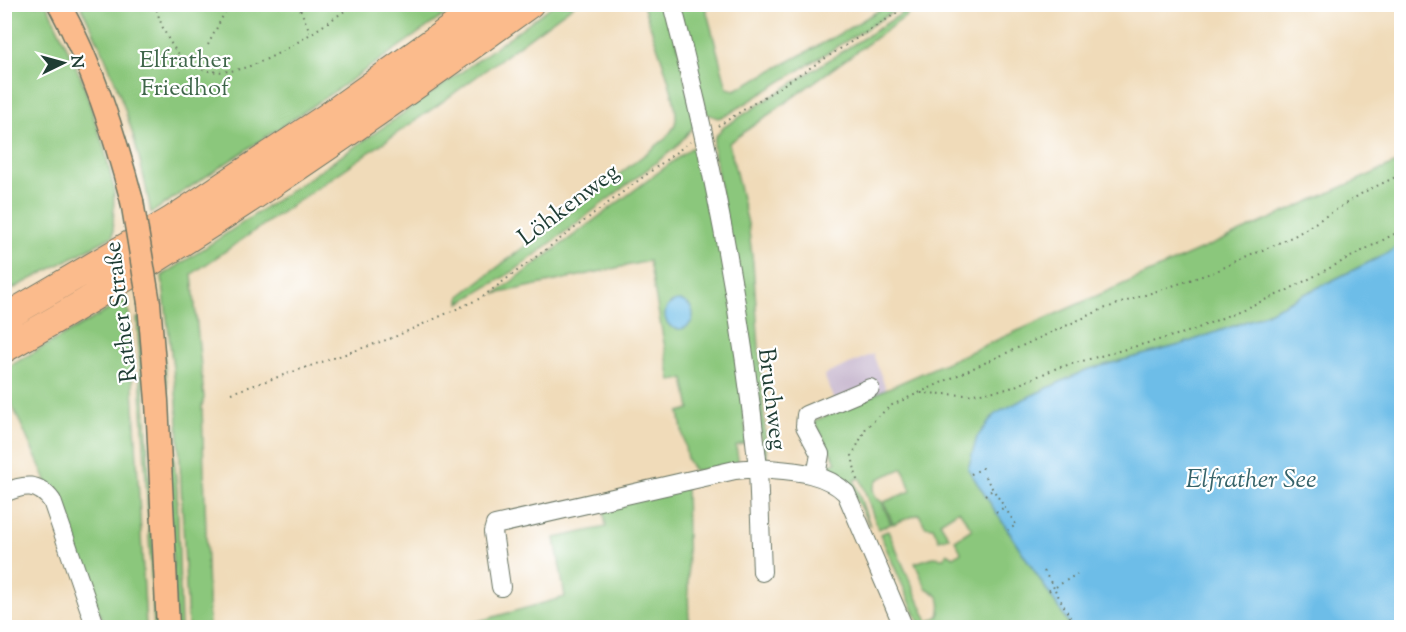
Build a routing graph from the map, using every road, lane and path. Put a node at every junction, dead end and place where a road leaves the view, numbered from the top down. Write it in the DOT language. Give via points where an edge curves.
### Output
graph roads {
  1 [pos="59,4"];
  2 [pos="155,4"];
  3 [pos="194,4"];
  4 [pos="229,4"];
  5 [pos="298,4"];
  6 [pos="355,4"];
  7 [pos="485,4"];
  8 [pos="530,4"];
  9 [pos="672,4"];
  10 [pos="911,4"];
  11 [pos="190,11"];
  12 [pos="310,33"];
  13 [pos="208,45"];
  14 [pos="705,133"];
  15 [pos="1401,174"];
  16 [pos="1401,230"];
  17 [pos="17,307"];
  18 [pos="4,318"];
  19 [pos="4,349"];
  20 [pos="870,388"];
  21 [pos="231,393"];
  22 [pos="918,393"];
  23 [pos="758,468"];
  24 [pos="983,468"];
  25 [pos="971,474"];
  26 [pos="816,476"];
  27 [pos="985,477"];
  28 [pos="858,486"];
  29 [pos="994,489"];
  30 [pos="4,493"];
  31 [pos="985,495"];
  32 [pos="1005,507"];
  33 [pos="996,512"];
  34 [pos="1008,530"];
  35 [pos="1044,571"];
  36 [pos="762,572"];
  37 [pos="1077,574"];
  38 [pos="501,588"];
  39 [pos="1054,588"];
  40 [pos="1048,591"];
  41 [pos="96,627"];
  42 [pos="168,627"];
  43 [pos="904,627"];
  44 [pos="1076,627"];
  1 -- 42 [label="main road, Rather Straße, bridge" via="107,115 132,201 149,303"];
  2 -- 12 [label="path" via="162,32 175,52 193,68 216,73 248,67"];
  3 -- 11 [label="path"];
  4 -- 13 [label="path"];
  5 -- 12 [label="path"];
  6 -- 12 [label="path"];
  7 -- 17 [label="highway" via="328,116 170,221"];
  8 -- 19 [label="highway" via="390,106 202,232"];
  9 -- 14 [label="street, Bruchweg"];
  10 -- 14 [label="path, Löhkenweg"];
  14 -- 21 [label="path, Löhkenweg" via="481,298 392,338"];
  14 -- 23 [label="street, Bruchweg" via="733,270"];
  15 -- 22 [label="path" via="1364,192 1296,235 1214,273 1103,309"];
  16 -- 22 [label="path" via="1286,291 1191,331 1057,368 1008,389 966,395"];
  17 -- 18 [label="highway"];
  20 -- 26 [label="street" via="806,415 805,426 820,454"];
  22 -- 28 [label="path" via="890,406 866,428 852,456"];
  23 -- 26 [label="street, Bruchweg"];
  23 -- 36 [label="street"];
  23 -- 38 [label="street" via="495,525"];
  24 -- 25 [label="path"];
  26 -- 43 [label="street, Bruchweg" via="834,481 846,493"];
  27 -- 29 [label="path"];
  29 -- 31 [label="path"];
  29 -- 32 [label="path"];
  30 -- 41 [label="street" via="33,485 45,491 52,501"];
  32 -- 33 [label="path"];
  32 -- 34 [label="path" via="1017,527"];
  35 -- 39 [label="path"];
  37 -- 39 [label="path"];
  39 -- 40 [label="path"];
  39 -- 44 [label="path"];
}
